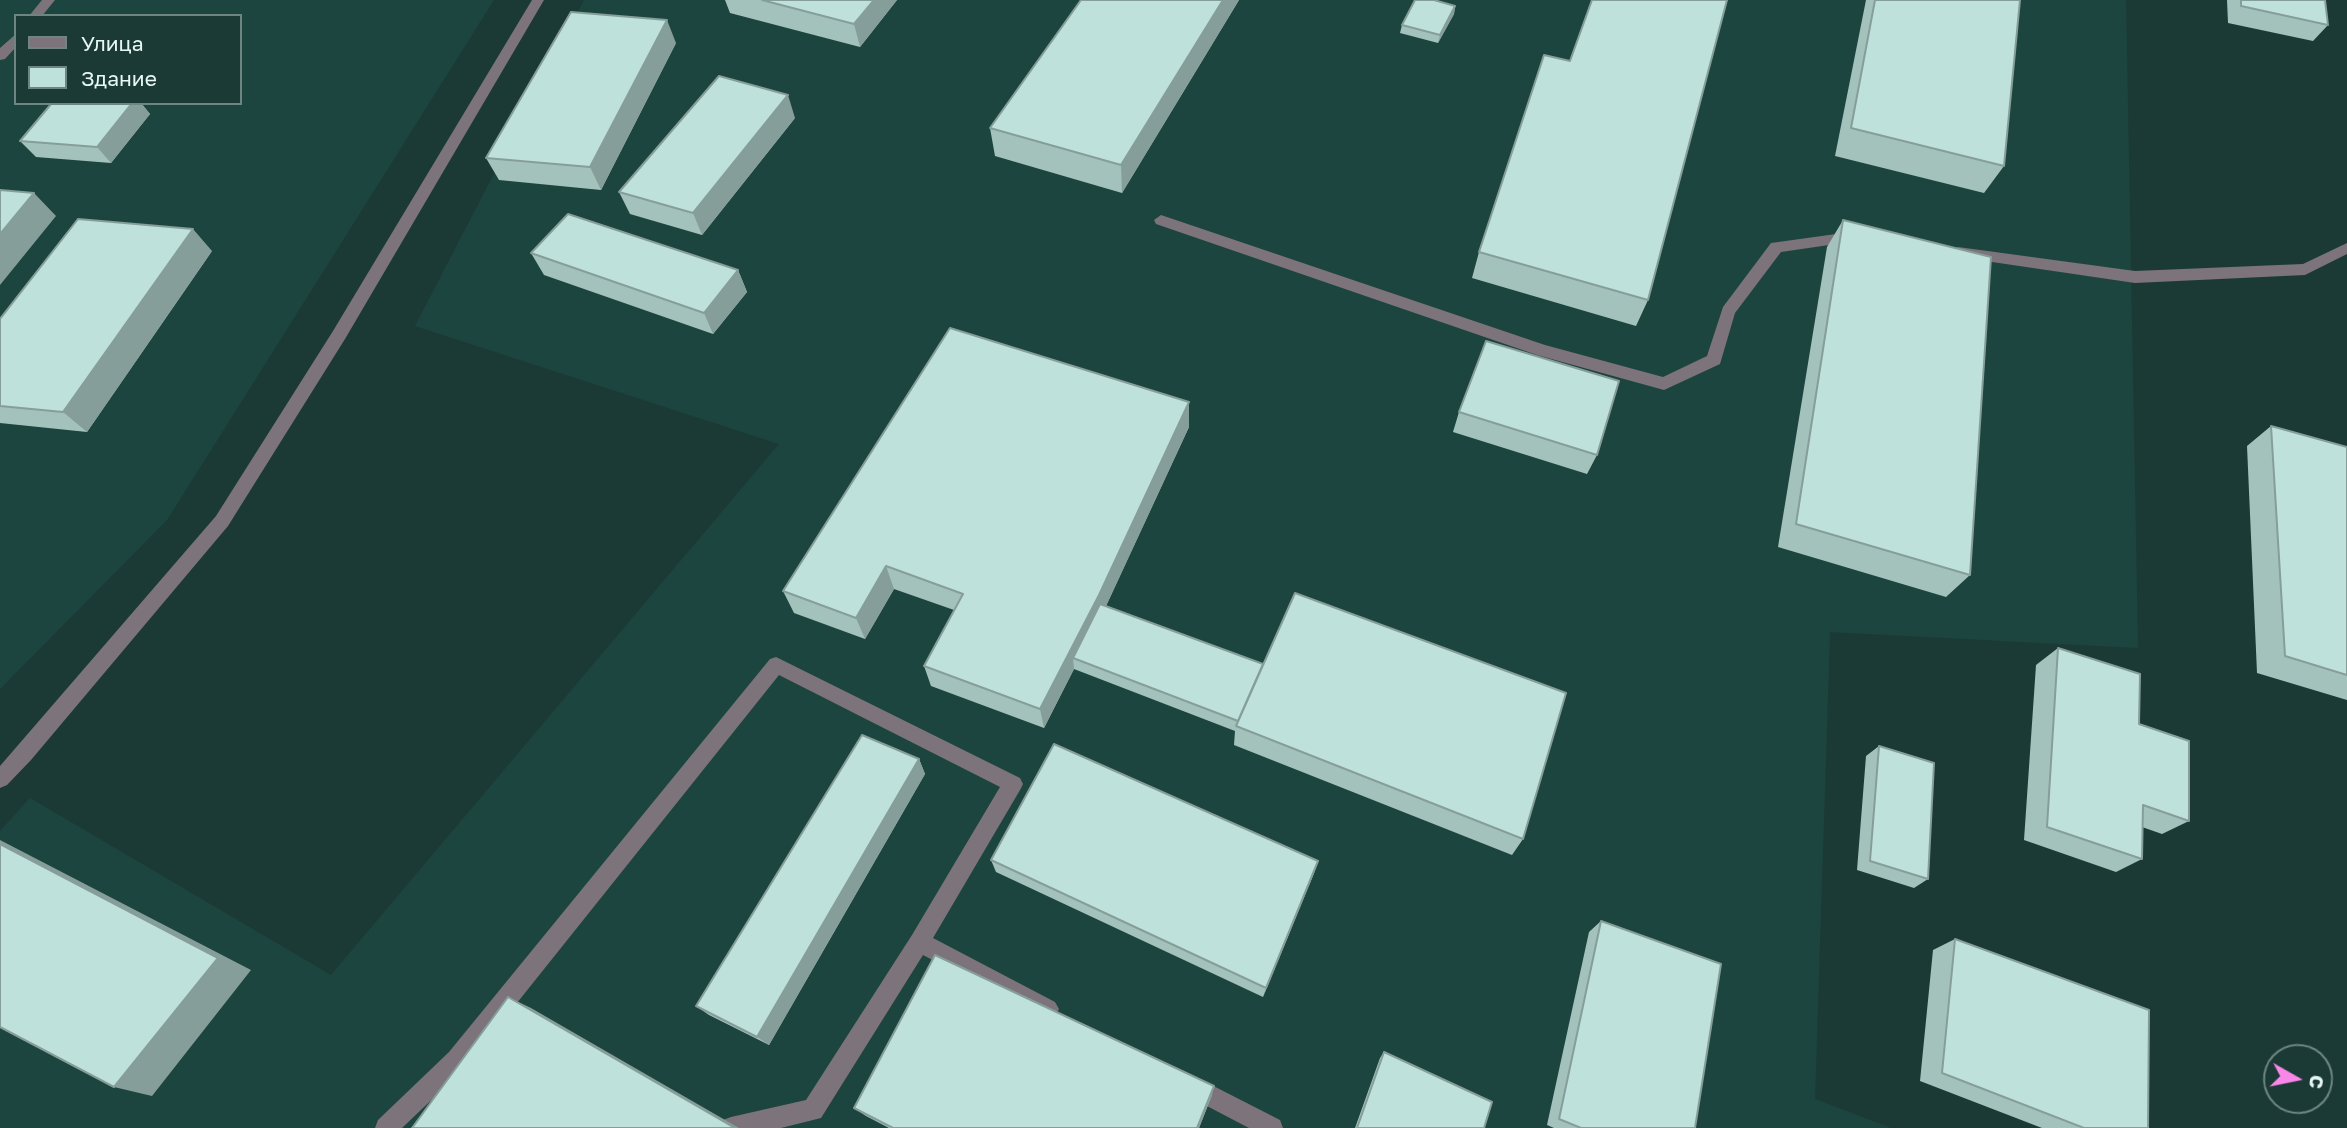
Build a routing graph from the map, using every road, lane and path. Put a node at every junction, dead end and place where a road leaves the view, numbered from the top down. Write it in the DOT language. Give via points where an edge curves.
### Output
graph roads {
  1 [pos="49,0"];
  2 [pos="538,0"];
  3 [pos="37,14"];
  4 [pos="14,40"];
  5 [pos="0,56"];
  6 [pos="1161,220"];
  7 [pos="1875,243"];
  8 [pos="2347,248"];
  9 [pos="1941,250"];
  10 [pos="0,779"];
  11 [pos="919,942"];
  12 [pos="503,1003"];
  13 [pos="526,1017"];
  14 [pos="1065,1019"];
  15 [pos="1175,1077"];
  16 [pos="386,1128"];
  17 [pos="732,1128"];
  18 [pos="1272,1128"];
  1 -- 3 [label="street"];
  2 -- 10 [label="street" via="340,335 222,521"];
  4 -- 5 [label="street"];
  6 -- 7 [label="street" via="1544,351 1664,384 1714,360 1728,311 1776,247 1836,239"];
  8 -- 9 [label="street" via="2305,269 2135,277"];
  11 -- 12 [label="street" via="1013,783 776,665"];
  11 -- 14 [label="street"];
  11 -- 17 [label="street" via="813,1110"];
  12 -- 13 [label="street"];
  12 -- 16 [label="street" via="457,1060"];
  15 -- 18 [label="street"];
}
